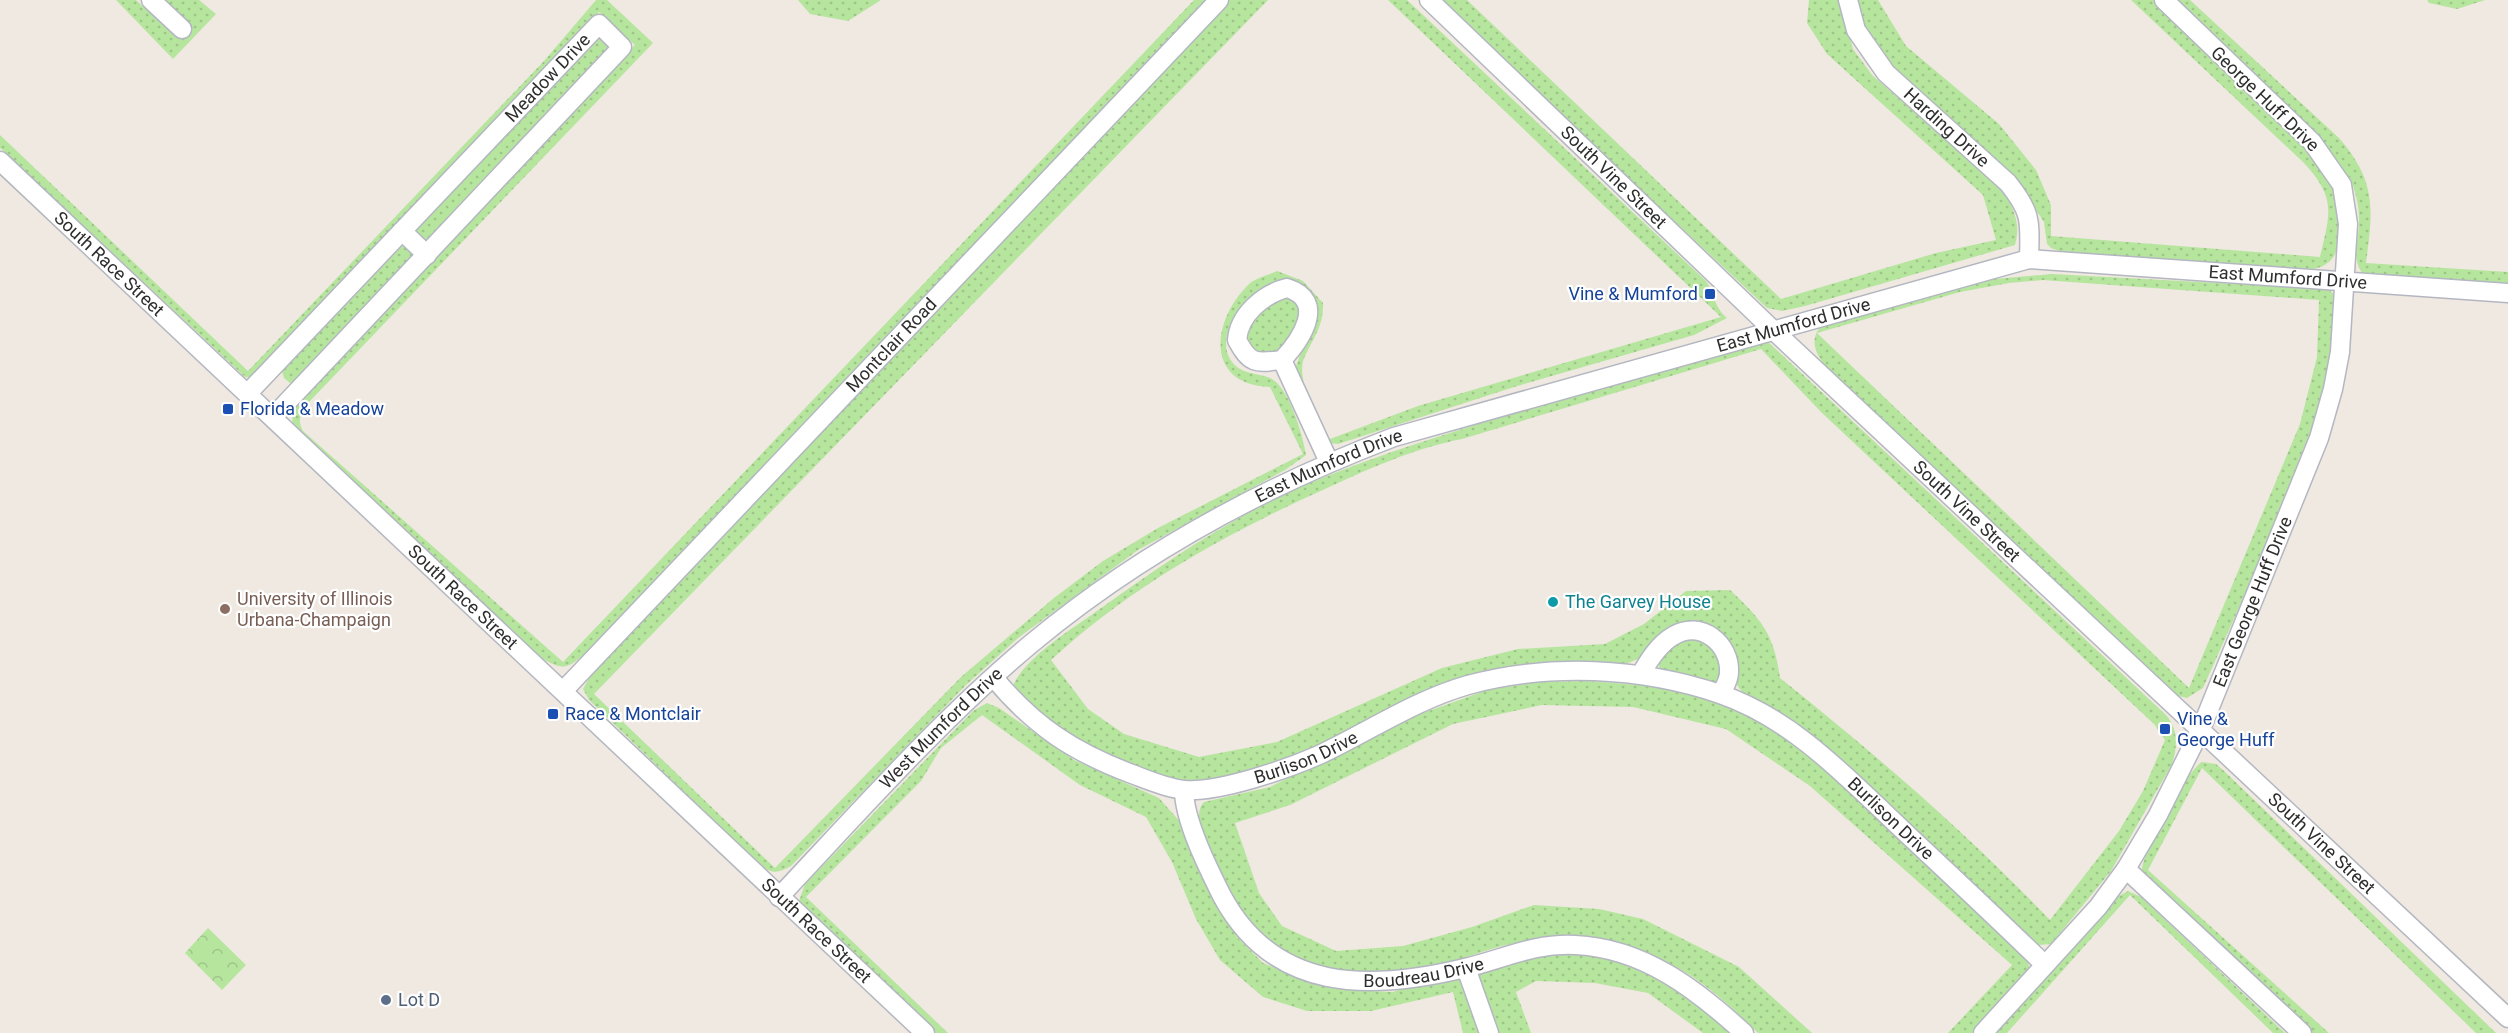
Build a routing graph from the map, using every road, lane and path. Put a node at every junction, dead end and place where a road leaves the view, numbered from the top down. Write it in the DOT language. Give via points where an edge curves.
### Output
graph roads {
  1 [pos="151,0"];
  2 [pos="1219,0"];
  3 [pos="1429,0"];
  4 [pos="1848,0"];
  5 [pos="2164,0"];
  6 [pos="182,29"];
  7 [pos="0,161"];
  8 [pos="402,231"];
  9 [pos="427,255"];
  10 [pos="2029,259"];
  11 [pos="2343,282"];
  12 [pos="2508,293"];
  13 [pos="1772,329"];
  14 [pos="1282,360"];
  15 [pos="248,393"];
  16 [pos="273,417"];
  17 [pos="1329,462"];
  18 [pos="1121,577"];
  19 [pos="1641,674"];
  20 [pos="994,678"];
  21 [pos="563,691"];
  22 [pos="1721,694"];
  23 [pos="2200,729"];
  24 [pos="1184,790"];
  25 [pos="2126,868"];
  26 [pos="779,897"];
  27 [pos="2045,965"];
  28 [pos="1466,968"];
  29 [pos="2508,1018"];
  30 [pos="925,1033"];
  31 [pos="1489,1033"];
  32 [pos="1744,1033"];
  33 [pos="1983,1033"];
  34 [pos="2302,1033"];
  1 -- 6 [label="street"];
  2 -- 21 [label="street, Montclair Road"];
  3 -- 13 [label="street, South Vine Street"];
  4 -- 10 [label="street, Harding Drive" via="1856,30 1886,73 2008,183 2024,203 2030,226"];
  5 -- 11 [label="street, George Huff Drive" via="2312,142 2331,166 2346,198"];
  7 -- 15 [label="street, South Race Street"];
  8 -- 9 [label="street"];
  8 -- 9 [label="street, Meadow Drive" via="598,24 622,47"];
  8 -- 15 [label="street, Meadow Drive"];
  9 -- 16 [label="street, Meadow Drive"];
  10 -- 11 [label="street, East Mumford Drive"];
  10 -- 13 [label="street, East Mumford Drive"];
  11 -- 12 [label="street, East Mumford Drive"];
  11 -- 23 [label="street, East George Huff Drive" via="2340,352 2319,438"];
  13 -- 17 [label="street, East Mumford Drive" via="1394,437"];
  13 -- 23 [label="street, South Vine Street"];
  14 -- 17 [label="street"];
  15 -- 16 [label="street, South Race Street"];
  16 -- 21 [label="street, South Race Street"];
  17 -- 18 [label="street, East Mumford Drive" via="1189,534"];
  18 -- 20 [label="street, West Mumford Drive" via="1031,644"];
  19 -- 22 [label="street, Burlison Drive"];
  19 -- 22 [label="street" via="1652,656 1674,635 1697,631 1716,638 1727,655 1730,675"];
  19 -- 24 [label="street, Burlison Drive" via="1554,673 1468,685 1435,697 1317,756 1273,772"];
  20 -- 24 [label="street, Burlison Drive" via="1017,706 1072,747 1109,765"];
  20 -- 26 [label="street, West Mumford Drive"];
  21 -- 26 [label="street, South Race Street"];
  22 -- 27 [label="street, Burlison Drive" via="1760,712 1816,749"];
  23 -- 25 [label="street, East George Huff Drive"];
  23 -- 29 [label="street, South Vine Street"];
  24 -- 28 [label="street, Boudreau Drive" via="1187,813 1236,922 1272,954 1323,976 1362,981 1396,981"];
  25 -- 27 [label="street, East George Huff Drive" via="2098,907"];
  25 -- 34 [label="street"];
  26 -- 30 [label="street, South Race Street"];
  27 -- 33 [label="street, East George Huff Drive"];
  28 -- 31 [label="street"];
  28 -- 32 [label="street, Boudreau Drive" via="1517,951 1548,946 1607,950 1673,976 1703,996"];
}
